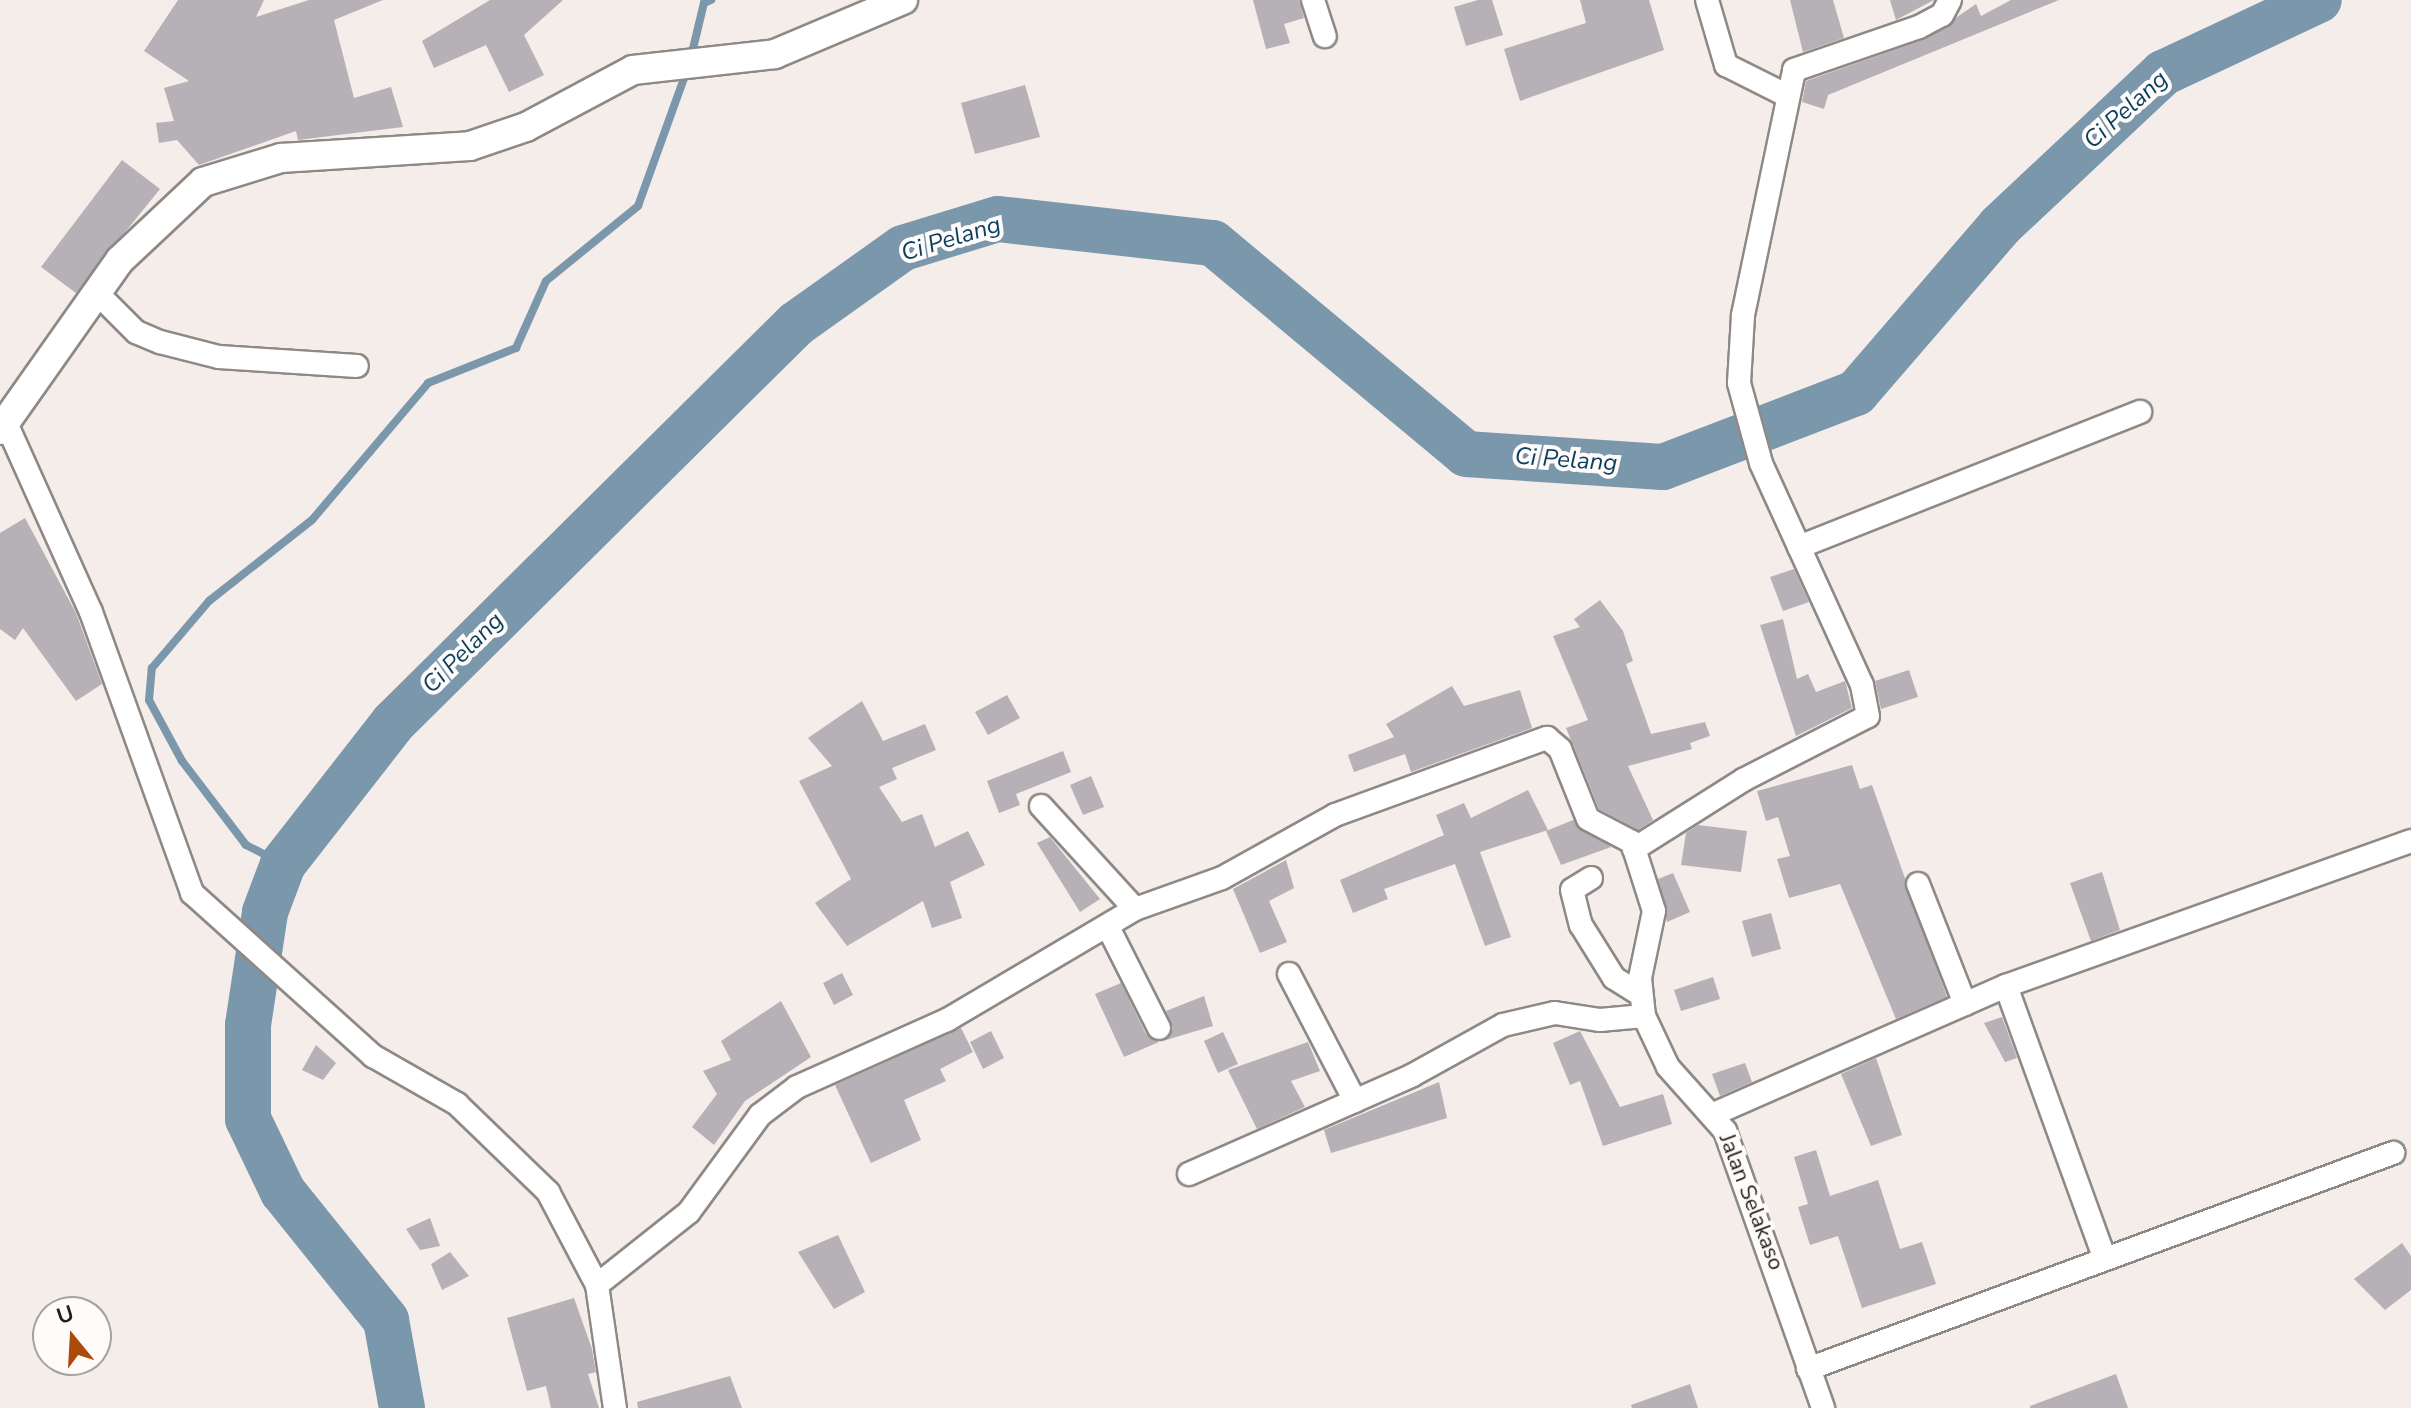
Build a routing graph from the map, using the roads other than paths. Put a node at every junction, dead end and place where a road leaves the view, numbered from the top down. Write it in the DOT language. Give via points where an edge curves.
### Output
graph roads {
  1 [pos="903,0"];
  2 [pos="1313,0"];
  3 [pos="1707,0"];
  4 [pos="1950,0"];
  5 [pos="1325,36"];
  6 [pos="1784,94"];
  7 [pos="99,295"];
  8 [pos="357,366"];
  9 [pos="2140,412"];
  10 [pos="3,426"];
  11 [pos="1799,547"];
  12 [pos="1041,806"];
  13 [pos="2411,841"];
  14 [pos="1634,849"];
  15 [pos="1591,878"];
  16 [pos="1918,884"];
  17 [pos="1135,909"];
  18 [pos="1108,927"];
  19 [pos="1289,974"];
  20 [pos="2006,986"];
  21 [pos="1965,1004"];
  22 [pos="1642,1005"];
  23 [pos="1159,1028"];
  24 [pos="1355,1101"];
  25 [pos="1714,1114"];
  26 [pos="2393,1153"];
  27 [pos="1189,1174"];
  28 [pos="2105,1259"];
  29 [pos="597,1285"];
  30 [pos="1808,1369"];
  31 [pos="615,1408"];
  32 [pos="1823,1408"];
  1 -- 7 [label="street" via="775,54 633,70 526,127 470,146 296,157 224,172 159,217"];
  2 -- 5 [label="street"];
  3 -- 6 [label="street" via="1726,65"];
  4 -- 6 [label="street" via="1942,15 1910,31 1805,61"];
  6 -- 11 [label="street" via="1738,365 1761,463"];
  7 -- 8 [label="street" via="136,332 160,342 219,357"];
  7 -- 10 [label="street"];
  9 -- 11 [label="street"];
  10 -- 29 [label="street" via="91,612 178,864 204,911 323,1006 373,1056 457,1104 517,1157 566,1219"];
  11 -- 14 [label="street" via="1862,685 1868,716 1743,780"];
  12 -- 17 [label="street"];
  13 -- 20 [label="street"];
  14 -- 17 [label="street" via="1628,837 1588,819 1560,749 1547,738 1360,804 1222,878"];
  14 -- 22 [label="street" via="1654,921"];
  15 -- 22 [label="street" via="1572,890 1581,925 1614,978"];
  16 -- 21 [label="street"];
  17 -- 18 [label="street"];
  18 -- 23 [label="street"];
  18 -- 29 [label="street" via="973,1007 797,1087 760,1115 689,1212"];
  19 -- 24 [label="street"];
  20 -- 21 [label="street"];
  20 -- 28 [label="street"];
  21 -- 25 [label="street"];
  22 -- 24 [label="street" via="1531,1016"];
  22 -- 25 [label="street, Jalan Selakaso" via="1668,1067"];
  24 -- 27 [label="street"];
  25 -- 30 [label="street, Jalan Selakaso" via="1760,1217"];
  26 -- 28 [label="street"];
  28 -- 30 [label="street"];
  29 -- 31 [label="street"];
  30 -- 32 [label="street, Jalan Selakaso"];
}
